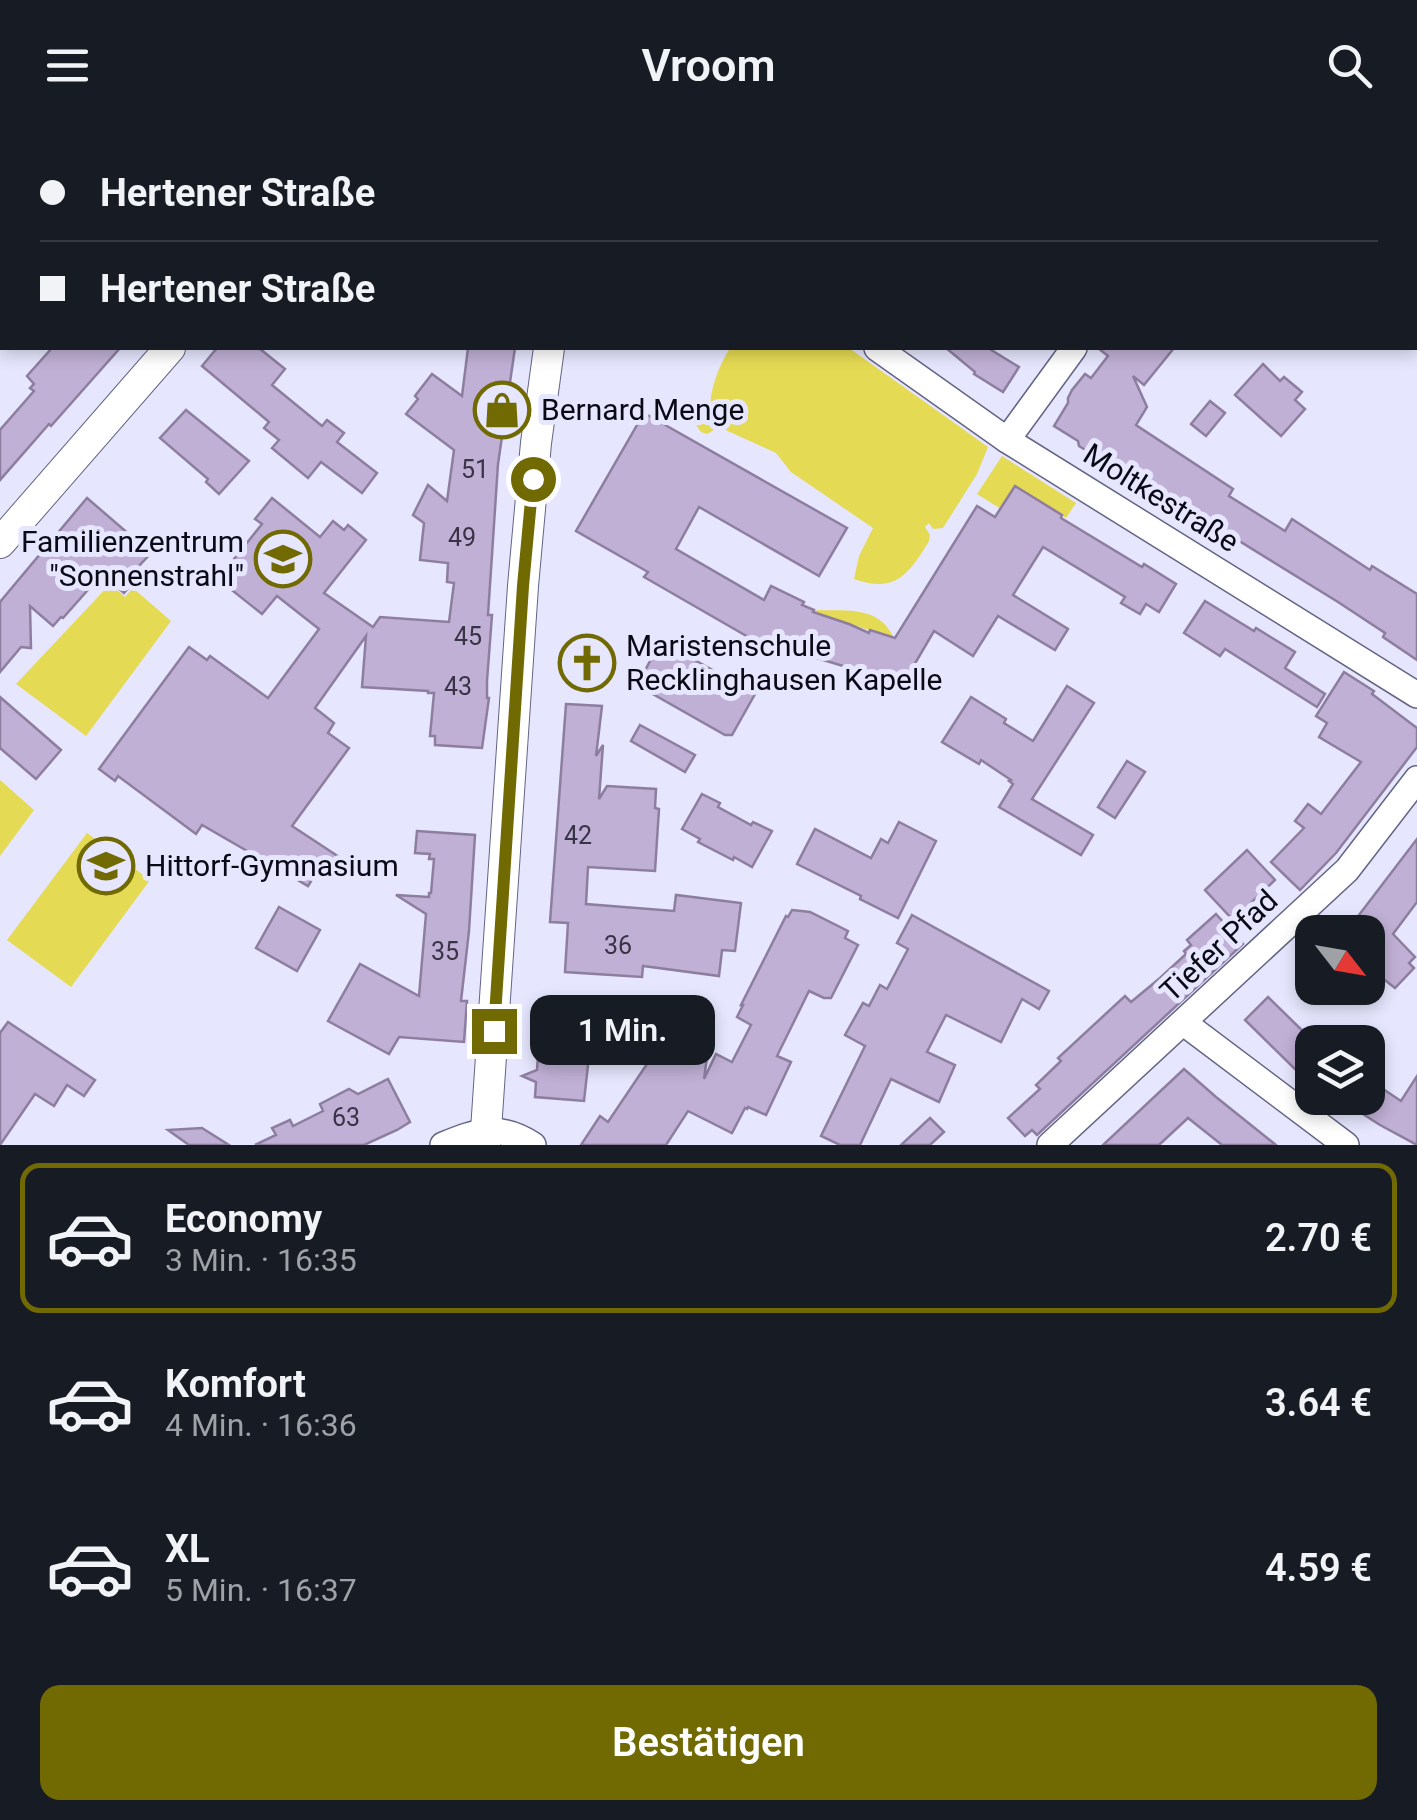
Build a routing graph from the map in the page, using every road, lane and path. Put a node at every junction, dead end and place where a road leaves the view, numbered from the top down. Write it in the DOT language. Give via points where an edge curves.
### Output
graph roads {
  1 [pos="168,350"];
  2 [pos="549,350"];
  3 [pos="880,350"];
  4 [pos="1073,350"];
  5 [pos="1007,440"];
  6 [pos="0,543"];
  7 [pos="1417,696"];
  8 [pos="1417,780"];
  9 [pos="1184,1024"];
  10 [pos="486,1137"];
  11 [pos="443,1145"];
  12 [pos="533,1145"];
  13 [pos="1050,1145"];
  14 [pos="1346,1145"];
  1 -- 6 [label="main road"];
  2 -- 10 [label="main road" via="523,586"];
  3 -- 5 [label="street, Moltkestraße"];
  4 -- 5 [label="street"];
  5 -- 7 [label="street, Moltkestraße"];
  8 -- 9 [label="street, Tiefer Pfad" via="1348,870"];
  9 -- 13 [label="street, Tiefer Pfad"];
  9 -- 14 [label="street"];
  10 -- 11 [label="street"];
  10 -- 12 [label="street" via="518,1135"];
}
